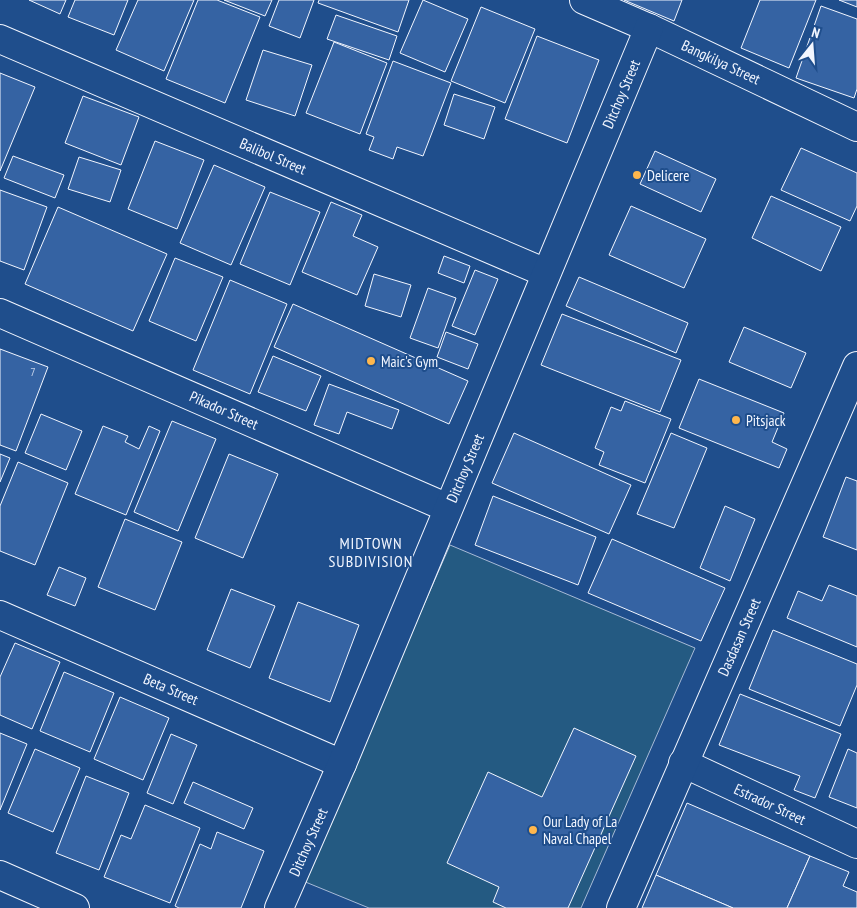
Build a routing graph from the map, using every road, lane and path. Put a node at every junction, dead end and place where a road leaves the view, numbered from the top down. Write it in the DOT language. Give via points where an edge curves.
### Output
graph roads {
  1 [pos="584,0"];
  2 [pos="649,28"];
  3 [pos="0,38"];
  4 [pos="857,127"];
  5 [pos="546,273"];
  6 [pos="0,313"];
  7 [pos="857,366"];
  8 [pos="448,508"];
  9 [pos="0,615"];
  10 [pos="684,763"];
  11 [pos="342,764"];
  12 [pos="857,844"];
  13 [pos="0,875"];
  14 [pos="75,908"];
  15 [pos="279,908"];
  16 [pos="621,908"];
  1 -- 2 [label="street, Bangkilya Street"];
  2 -- 4 [label="street, Bangkilya Street"];
  2 -- 5 [label="street, Ditchoy Street"];
  3 -- 5 [label="street, Balibol Street"];
  5 -- 8 [label="street, Ditchoy Street"];
  6 -- 8 [label="street, Pikador Street"];
  7 -- 10 [label="street, Dasdasan Street"];
  8 -- 11 [label="street, Ditchoy Street"];
  9 -- 11 [label="street, Beta Street"];
  10 -- 12 [label="street, Estrador Street"];
  10 -- 16 [label="street, Dasdasan Street"];
  11 -- 15 [label="street, Ditchoy Street"];
  13 -- 14 [label="street"];
}
